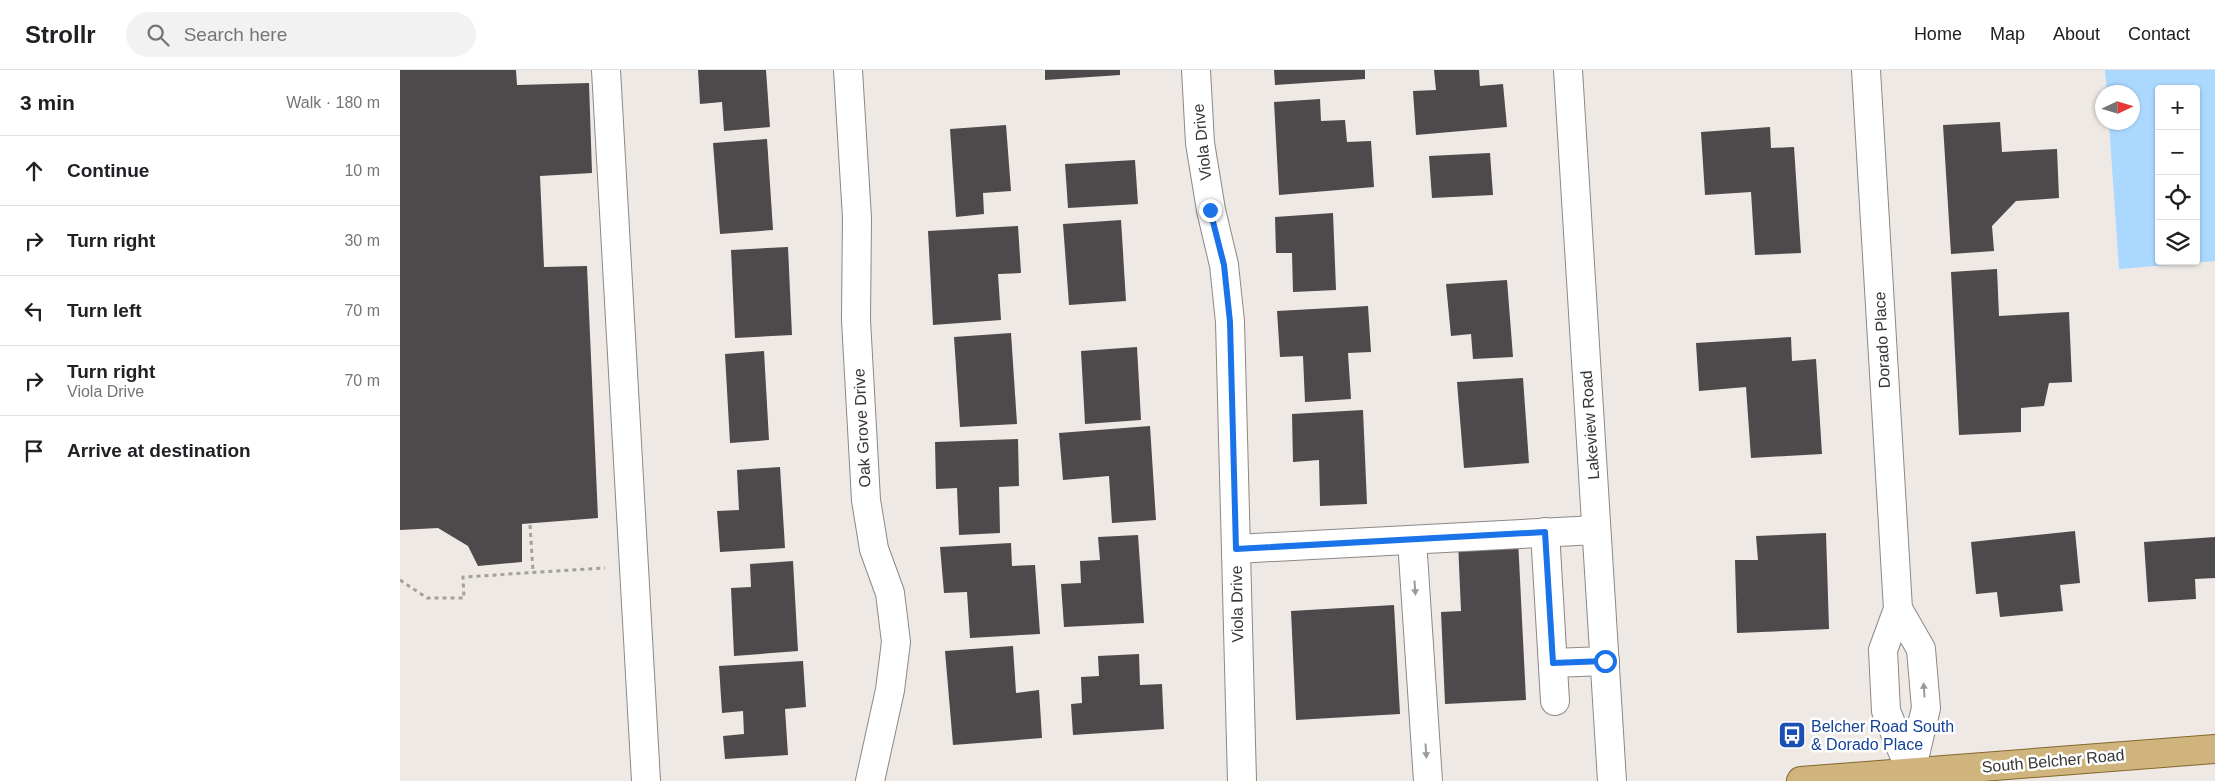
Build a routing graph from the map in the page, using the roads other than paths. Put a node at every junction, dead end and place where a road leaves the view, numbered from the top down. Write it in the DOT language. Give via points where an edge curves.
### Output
graph roads {
  1 [pos="606,70"];
  2 [pos="848,70"];
  3 [pos="1196,70"];
  4 [pos="1568,70"];
  5 [pos="1866,70"];
  6 [pos="1596,530"];
  7 [pos="1545,532"];
  8 [pos="1412,540"];
  9 [pos="1236,549"];
  10 [pos="1898,609"];
  11 [pos="1605,661"];
  12 [pos="1553,663"];
  13 [pos="1555,701"];
  14 [pos="2215,748"];
  15 [pos="1911,772"];
  16 [pos="2026,772"];
  17 [pos="1944,775"];
  18 [pos="646,781"];
  19 [pos="870,781"];
  20 [pos="1242,781"];
  21 [pos="1428,781"];
  22 [pos="1612,781"];
  23 [pos="1801,781"];
  1 -- 18 [label="street"];
  2 -- 19 [label="street, Oak Grove Drive" via="857,218 856,320 866,500 874,549 890,593 896,642 890,690"];
  3 -- 9 [label="street, Viola Drive" via="1200,143 1210,210 1224,265 1230,322"];
  4 -- 6 [label="street, Lakeview Road"];
  5 -- 10 [label="street, Dorado Place"];
  6 -- 7 [label="street"];
  6 -- 11 [label="street, Lakeview Road"];
  7 -- 8 [label="street"];
  7 -- 12 [label="street"];
  8 -- 9 [label="street"];
  8 -- 21 [label="street, one-way"];
  9 -- 20 [label="street, Viola Drive"];
  10 -- 15 [label="street, Dorado Place" via="1883,650 1886,711"];
  15 -- 10 [label="street, Dorado Place, one-way" via="1926,708 1921,649"];
  11 -- 12 [label="street"];
  11 -- 22 [label="street, Lakeview Road"];
  12 -- 13 [label="street"];
  14 -- 16 [label="main road, South Belcher Road"];
  15 -- 17 [label="main road, South Belcher Road"];
  15 -- 23 [label="main road, South Belcher Road"];
  16 -- 17 [label="main road, South Belcher Road"];
}
